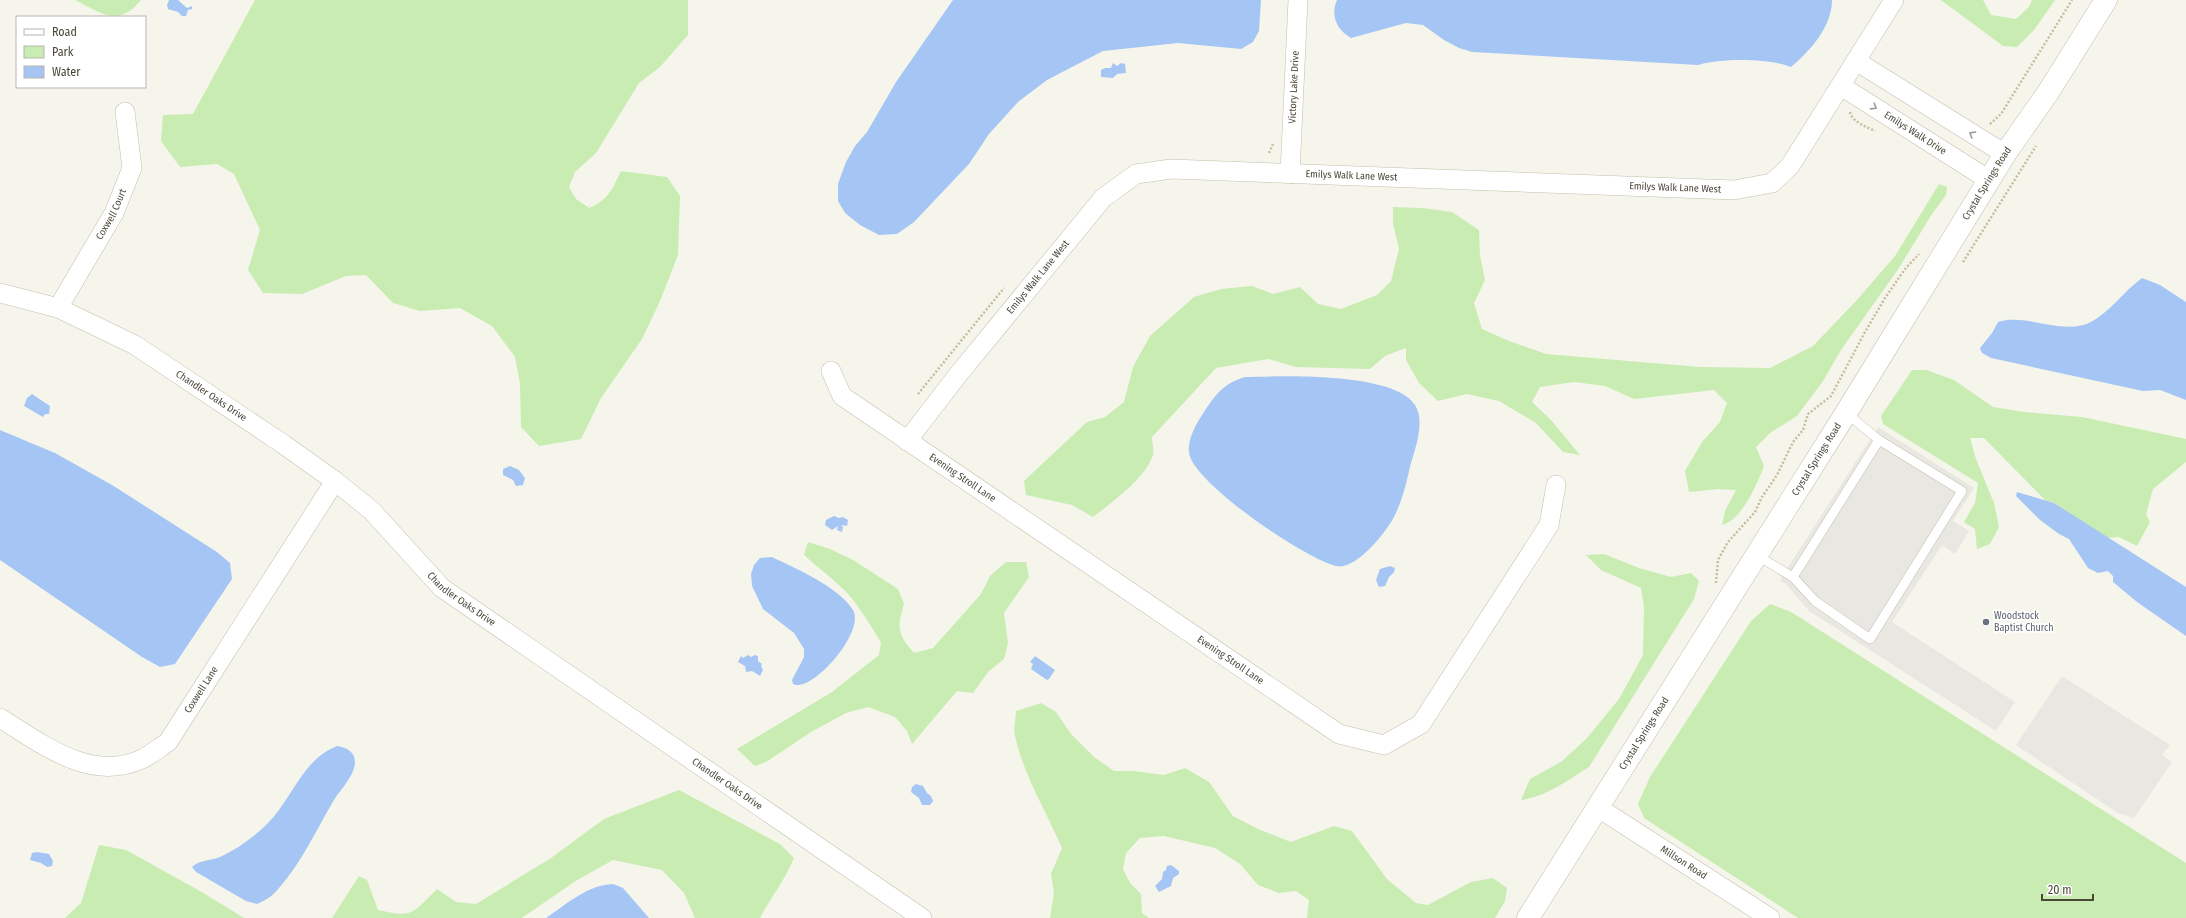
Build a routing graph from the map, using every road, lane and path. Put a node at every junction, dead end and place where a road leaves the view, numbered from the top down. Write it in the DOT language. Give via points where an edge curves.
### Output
graph roads {
  1 [pos="1298,0"];
  2 [pos="1894,0"];
  3 [pos="2072,0"];
  4 [pos="2106,0"];
  5 [pos="1856,61"];
  6 [pos="1841,86"];
  7 [pos="125,112"];
  8 [pos="1980,139"];
  9 [pos="2005,154"];
  10 [pos="1290,174"];
  11 [pos="1989,180"];
  12 [pos="1924,249"];
  13 [pos="0,293"];
  14 [pos="58,308"];
  15 [pos="831,371"];
  16 [pos="1846,413"];
  17 [pos="1880,440"];
  18 [pos="907,441"];
  19 [pos="335,481"];
  20 [pos="1556,485"];
  21 [pos="1756,555"];
  22 [pos="1793,577"];
  23 [pos="1716,587"];
  24 [pos="0,718"];
  25 [pos="1598,807"];
  26 [pos="922,918"];
  27 [pos="1528,918"];
  28 [pos="1770,918"];
  1 -- 10 [label="street, Victory Lake Drive"];
  2 -- 5 [label="street, Emilys Walk Lane West"];
  3 -- 8 [label="path" via="2001,114 1988,125"];
  4 -- 9 [label="street, Crystal Springs Road"];
  5 -- 6 [label="street, Emilys Walk Lane West"];
  8 -- 5 [label="street, one-way"];
  6 -- 10 [label="street, Emilys Walk Lane West" via="1790,166 1772,182 1734,190"];
  6 -- 11 [label="street, Emilys Walk Drive, one-way"];
  7 -- 14 [label="street, Coxwell Court" via="132,168 114,213"];
  8 -- 9 [label="street"];
  9 -- 11 [label="street, Crystal Springs Road"];
  10 -- 18 [label="street, Emilys Walk Lane West" via="1171,169 1136,174 1103,198"];
  11 -- 16 [label="street, Crystal Springs Road"];
  12 -- 23 [label="path" via="1905,269 1886,298 1831,396 1808,414 1803,430 1793,442 1755,512 1728,542 1718,560"];
  13 -- 14 [label="street, Chandler Oaks Drive"];
  14 -- 19 [label="street, Chandler Oaks Drive" via="135,345"];
  15 -- 18 [label="street, Evening Stroll Lane" via="842,396"];
  16 -- 17 [label="lane"];
  16 -- 21 [label="street, Crystal Springs Road"];
  17 -- 22 [label="lane"];
  17 -- 22 [label="lane" via="1962,491 1870,639 1815,601"];
  18 -- 20 [label="street, Evening Stroll Lane" via="1339,734 1384,744 1421,724 1550,525"];
  19 -- 24 [label="street, Coxwell Lane" via="168,742 143,759 117,766 80,763 50,749"];
  19 -- 26 [label="street, Chandler Oaks Drive" via="372,511 442,588"];
  21 -- 22 [label="lane"];
  21 -- 25 [label="street, Crystal Springs Road"];
  25 -- 27 [label="street, Crystal Springs Road"];
  25 -- 28 [label="street, Millson Road"];
}
